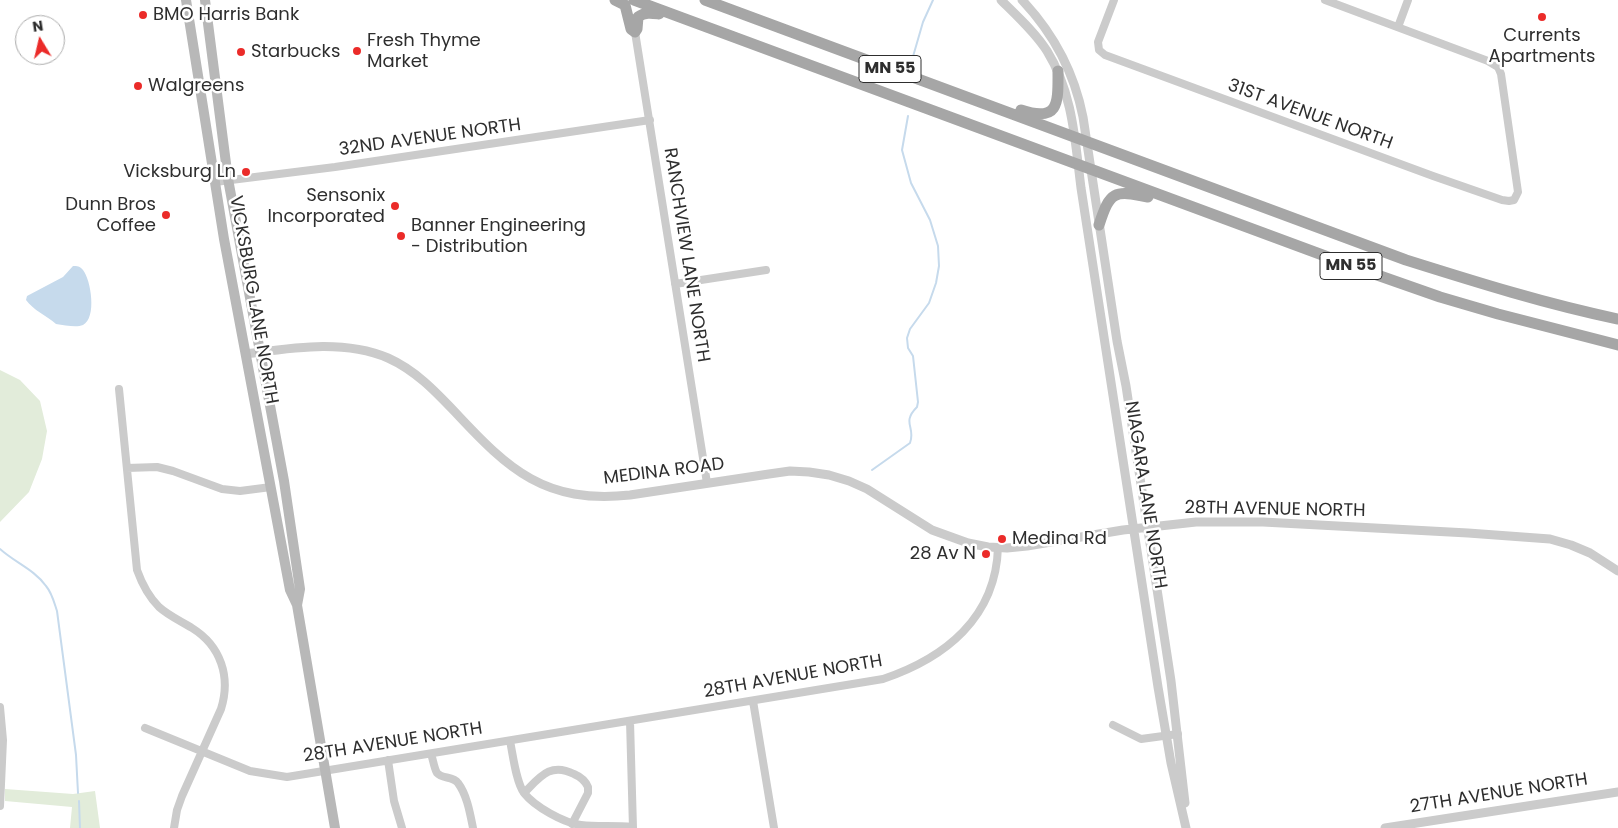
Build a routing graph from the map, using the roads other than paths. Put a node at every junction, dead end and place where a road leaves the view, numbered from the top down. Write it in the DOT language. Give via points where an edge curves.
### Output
graph roads {
  1 [pos="186,0"];
  2 [pos="204,0"];
  3 [pos="615,0"];
  4 [pos="634,0"];
  5 [pos="705,0"];
  6 [pos="1001,0"];
  7 [pos="1022,0"];
  8 [pos="1114,0"];
  9 [pos="1325,0"];
  10 [pos="1408,0"];
  11 [pos="675,15"];
  12 [pos="1398,27"];
  13 [pos="635,32"];
  14 [pos="1058,71"];
  15 [pos="964,96"];
  16 [pos="650,120"];
  17 [pos="1075,137"];
  18 [pos="1087,141"];
  19 [pos="1078,166"];
  20 [pos="1090,170"];
  21 [pos="228,179"];
  22 [pos="214,182"];
  23 [pos="1182,203"];
  24 [pos="1099,225"];
  25 [pos="766,270"];
  26 [pos="675,284"];
  27 [pos="1618,319"];
  28 [pos="1618,345"];
  29 [pos="260,352"];
  30 [pos="246,354"];
  31 [pos="119,390"];
  32 [pos="127,468"];
  33 [pos="707,483"];
  34 [pos="271,487"];
  35 [pos="1148,527"];
  36 [pos="1134,528"];
  37 [pos="998,547"];
  38 [pos="1618,571"];
  39 [pos="297,604"];
  40 [pos="753,701"];
  41 [pos="0,707"];
  42 [pos="630,721"];
  43 [pos="1113,725"];
  44 [pos="145,728"];
  45 [pos="1178,734"];
  46 [pos="1166,736"];
  47 [pos="510,741"];
  48 [pos="203,750"];
  49 [pos="432,754"];
  50 [pos="388,760"];
  51 [pos="326,770"];
  52 [pos="1618,792"];
  53 [pos="524,793"];
  54 [pos="0,806"];
  55 [pos="572,824"];
  56 [pos="174,828"];
  57 [pos="335,828"];
  58 [pos="402,828"];
  59 [pos="473,828"];
  60 [pos="632,828"];
  61 [pos="774,828"];
  62 [pos="1186,828"];
  63 [pos="1385,828"];
  1 -- 22 [label="main road, VICKSBURG LANE NORTH"];
  2 -- 21 [label="main road, VICKSBURG LANE NORTH"];
  3 -- 13 [label="main road" via="625,5 631,29"];
  4 -- 11 [label="main road, MN 55"];
  5 -- 15 [label="main road, MN 55"];
  6 -- 14 [label="street, NIAGARA LANE NORTH" via="1042,44"];
  7 -- 18 [label="street, NIAGARA LANE NORTH" via="1050,33 1066,62 1080,104"];
  8 -- 12 [label="street, 31ST AVENUE NORTH" via="1098,42 1104,55 1433,176 1502,200 1514,200 1518,192 1517,183 1498,67 1488,60"];
  9 -- 12 [label="street"];
  10 -- 12 [label="street"];
  11 -- 13 [label="main road" via="646,12 638,17"];
  11 -- 19 [label="main road, MN 55"];
  13 -- 16 [label="street, RANCHVIEW LANE NORTH"];
  14 -- 15 [label="main road" via="1057,101 1051,111 1042,115"];
  14 -- 17 [label="street, NIAGARA LANE NORTH" via="1069,101"];
  15 -- 17 [label="main road, MN 55"];
  16 -- 21 [label="street, 32ND AVENUE NORTH" via="335,167"];
  16 -- 26 [label="street, RANCHVIEW LANE NORTH"];
  17 -- 18 [label="main road, MN 55"];
  17 -- 19 [label="street, NIAGARA LANE NORTH"];
  18 -- 20 [label="street, NIAGARA LANE NORTH"];
  18 -- 27 [label="main road, MN 55" via="1406,260"];
  19 -- 20 [label="main road, MN 55"];
  19 -- 36 [label="street, NIAGARA LANE NORTH"];
  20 -- 23 [label="main road, MN 55"];
  20 -- 24 [label="street, NIAGARA LANE NORTH"];
  21 -- 22 [label="street, 32ND AVENUE NORTH"];
  21 -- 29 [label="main road, VICKSBURG LANE NORTH"];
  22 -- 30 [label="main road, VICKSBURG LANE NORTH"];
  23 -- 24 [label="main road" via="1121,193 1107,203"];
  23 -- 28 [label="main road, MN 55" via="1440,297"];
  24 -- 35 [label="street, NIAGARA LANE NORTH"];
  25 -- 26 [label="street"];
  26 -- 33 [label="street, RANCHVIEW LANE NORTH"];
  29 -- 30 [label="street, MEDINA ROAD"];
  29 -- 33 [label="street, MEDINA ROAD" via="345,347 388,358 425,382 505,462 530,478 565,492 608,497"];
  29 -- 39 [label="main road, VICKSBURG LANE NORTH" via="290,520 300,589"];
  30 -- 34 [label="main road, VICKSBURG LANE NORTH"];
  31 -- 32 [label="street"];
  32 -- 34 [label="street" via="157,467 222,489 240,491"];
  32 -- 48 [label="street" via="135,556 143,584 160,608 204,636 220,657 224,670 225,696"];
  33 -- 37 [label="street, MEDINA ROAD" via="790,472 829,475 867,489 932,530 968,544"];
  34 -- 39 [label="main road, VICKSBURG LANE NORTH" via="290,590"];
  35 -- 36 [label="street, 28TH AVENUE NORTH"];
  35 -- 38 [label="street, 28TH AVENUE NORTH" via="1196,522 1262,522 1529,537 1571,545"];
  35 -- 45 [label="street, NIAGARA LANE NORTH"];
  36 -- 37 [label="street, 28TH AVENUE NORTH" via="1027,546"];
  36 -- 46 [label="street, NIAGARA LANE NORTH"];
  37 -- 40 [label="street, 28TH AVENUE NORTH" via="995,579 980,612 938,653 908,670 883,679"];
  39 -- 51 [label="main road, VICKSBURG LANE NORTH"];
  40 -- 42 [label="street, 28TH AVENUE NORTH"];
  40 -- 61 [label="street"];
  41 -- 54 [label="street" via="3,740"];
  42 -- 47 [label="street, 28TH AVENUE NORTH"];
  42 -- 60 [label="street"];
  43 -- 46 [label="street" via="1141,739"];
  44 -- 48 [label="street, 28TH AVENUE NORTH"];
  45 -- 46 [label="street"];
  45 -- 62 [label="street, NIAGARA LANE NORTH"];
  46 -- 62 [label="street, NIAGARA LANE NORTH"];
  47 -- 49 [label="street, 28TH AVENUE NORTH"];
  47 -- 53 [label="street"];
  48 -- 51 [label="street, 28TH AVENUE NORTH" via="268,775 287,777"];
  48 -- 56 [label="street" via="177,810"];
  49 -- 50 [label="street, 28TH AVENUE NORTH"];
  49 -- 59 [label="street" via="439,775 458,783"];
  50 -- 51 [label="street, 28TH AVENUE NORTH"];
  50 -- 58 [label="street"];
  51 -- 57 [label="main road, VICKSBURG LANE NORTH"];
  52 -- 63 [label="street, 27TH AVENUE NORTH"];
  53 -- 55 [label="street" via="540,807"];
  53 -- 55 [label="street" via="550,770 564,769 581,778 588,787 588,793"];
  55 -- 60 [label="street"];
}
